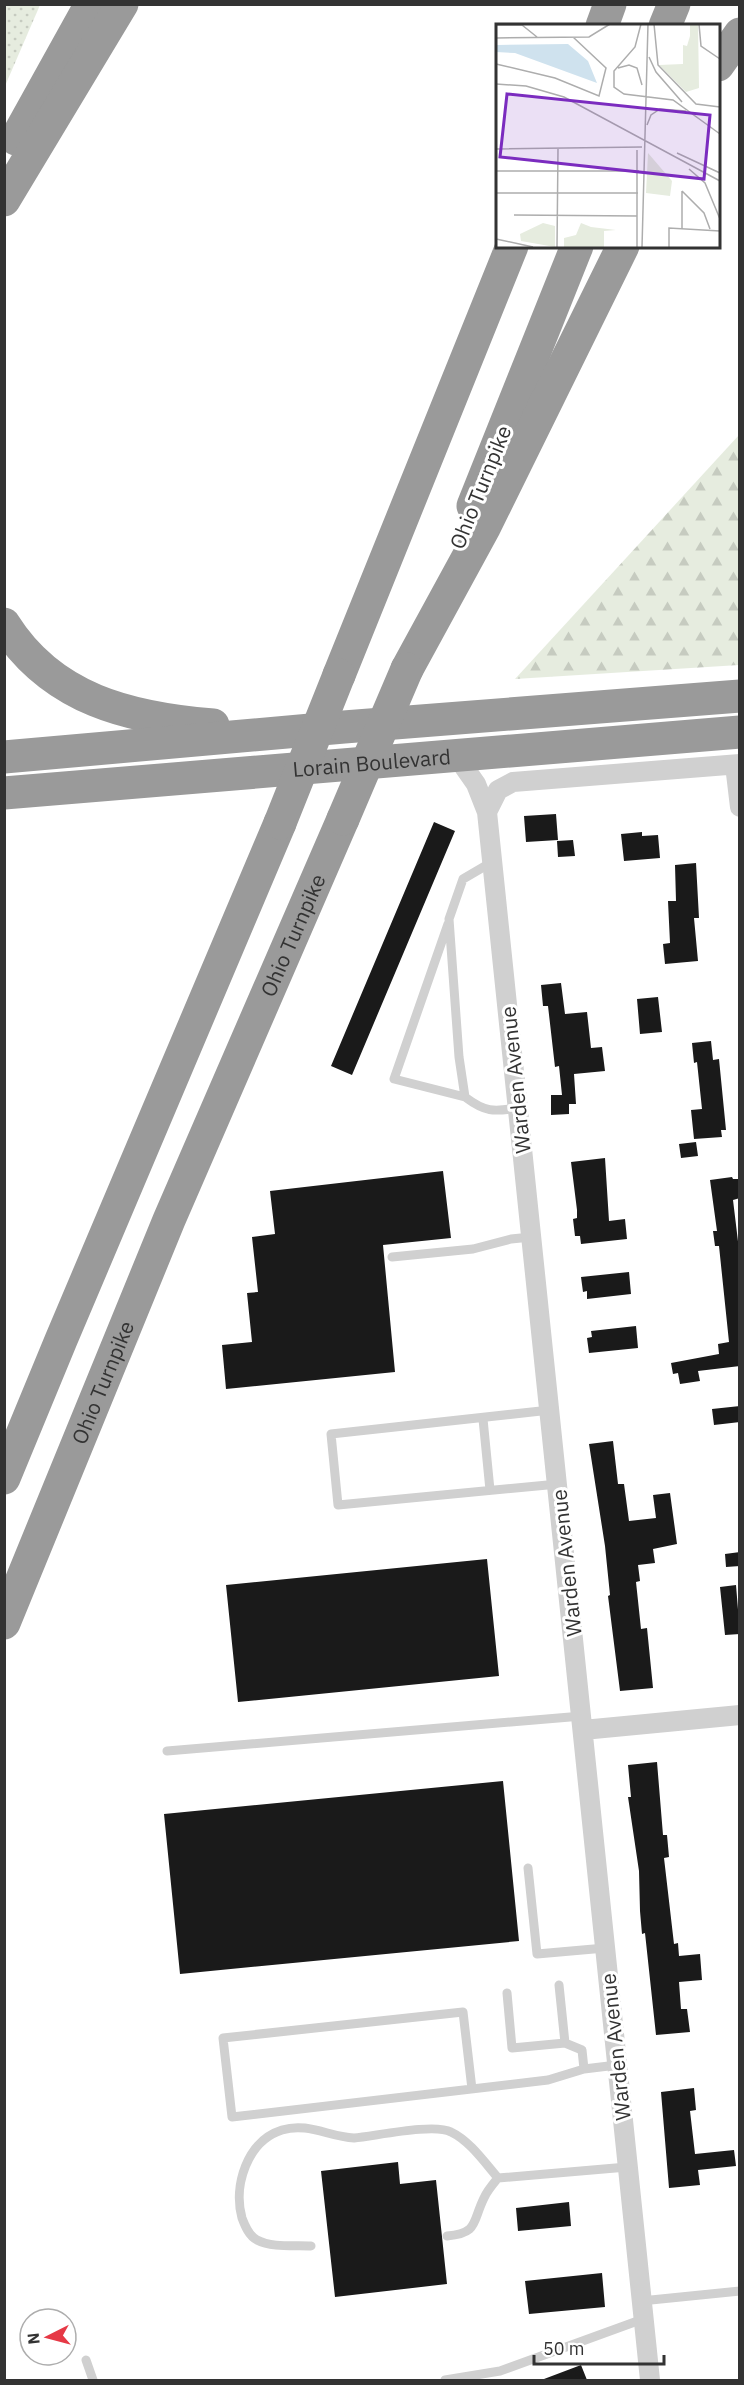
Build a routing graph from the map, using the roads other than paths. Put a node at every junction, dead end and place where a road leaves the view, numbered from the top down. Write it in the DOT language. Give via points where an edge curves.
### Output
graph roads {
  1 [pos="92,4"];
  2 [pos="122,4"];
  3 [pos="590,4"];
  4 [pos="610,4"];
  5 [pos="674,4"];
  6 [pos="583,24"];
  7 [pos="603,24"];
  8 [pos="666,24"];
  9 [pos="740,34"];
  10 [pos="720,62"];
  11 [pos="55,118"];
  12 [pos="4,160"];
  13 [pos="4,200"];
  14 [pos="4,226"];
  15 [pos="504,248"];
  16 [pos="511,248"];
  17 [pos="576,248"];
  18 [pos="622,248"];
  19 [pos="475,338"];
  20 [pos="4,624"];
  21 [pos="407,669"];
  22 [pos="740,696"];
  23 [pos="344,727"];
  24 [pos="740,732"];
  25 [pos="455,754"];
  26 [pos="4,757"];
  27 [pos="737,764"];
  28 [pos="4,793"];
  29 [pos="740,807"];
  30 [pos="487,812"];
  31 [pos="492,862"];
  32 [pos="449,919"];
  33 [pos="465,1097"];
  34 [pos="518,1108"];
  35 [pos="531,1237"];
  36 [pos="393,1257"];
  37 [pos="550,1410"];
  38 [pos="483,1419"];
  39 [pos="4,1478"];
  40 [pos="558,1484"];
  41 [pos="490,1490"];
  42 [pos="4,1623"];
  43 [pos="740,1715"];
  44 [pos="582,1723"];
  45 [pos="167,1750"];
  46 [pos="528,1868"];
  47 [pos="605,1948"];
  48 [pos="559,1985"];
  49 [pos="507,1993"];
  50 [pos="565,2043"];
  51 [pos="617,2064"];
  52 [pos="584,2068"];
  53 [pos="472,2089"];
  54 [pos="627,2167"];
  55 [pos="498,2178"];
  56 [pos="447,2236"];
  57 [pos="312,2246"];
  58 [pos="740,2291"];
  59 [pos="642,2310"];
  60 [pos="86,2360"];
  61 [pos="93,2380"];
  62 [pos="446,2380"];
  63 [pos="650,2380"];
  1 -- 12 [label="highway"];
  2 -- 11 [label="highway"];
  3 -- 6 [label="highway"];
  4 -- 7 [label="highway"];
  5 -- 8 [label="highway"];
  9 -- 10 [label="highway"];
  11 -- 13 [label="highway"];
  11 -- 14 [label="highway"];
  15 -- 19 [label="highway"];
  16 -- 19 [label="highway"];
  17 -- 21 [label="highway, Ohio Turnpike"];
  18 -- 21 [label="highway" via="485,526"];
  19 -- 39 [label="highway, bridge" via="280,823"];
  20 -- 23 [label="highway" via="40,668 63,686 109,707 179,722 230,727"];
  21 -- 42 [label="highway, Ohio Turnpike, bridge" via="169,1220"];
  22 -- 23 [label="highway, Lorain Boulevard"];
  23 -- 26 [label="highway, Lorain Boulevard"];
  24 -- 25 [label="highway, Lorain Boulevard"];
  25 -- 28 [label="highway, Lorain Boulevard"];
  25 -- 30 [label="street, Warden Avenue" via="476,784"];
  27 -- 29 [label="street"];
  27 -- 30 [label="street" via="513,782 498,790"];
  30 -- 31 [label="street, Warden Avenue"];
  31 -- 32 [label="lane" via="464,879"];
  31 -- 34 [label="street, Warden Avenue"];
  32 -- 33 [label="lane"];
  32 -- 33 [label="lane" via="394,1079"];
  33 -- 34 [label="lane" via="481,1109 498,1112"];
  34 -- 35 [label="street, Warden Avenue"];
  35 -- 36 [label="lane" via="473,1249"];
  35 -- 37 [label="street, Warden Avenue"];
  37 -- 38 [label="lane"];
  37 -- 40 [label="street, Warden Avenue"];
  38 -- 41 [label="lane"];
  38 -- 41 [label="lane" via="331,1434 339,1505"];
  40 -- 41 [label="lane"];
  40 -- 44 [label="street, Warden Avenue"];
  43 -- 44 [label="street"];
  44 -- 45 [label="lane"];
  44 -- 47 [label="street, Warden Avenue"];
  46 -- 47 [label="lane" via="537,1954"];
  47 -- 51 [label="street, Warden Avenue"];
  48 -- 50 [label="lane"];
  49 -- 50 [label="lane" via="512,2048"];
  50 -- 52 [label="lane" via="582,2049"];
  51 -- 52 [label="lane"];
  51 -- 54 [label="street, Warden Avenue"];
  52 -- 53 [label="lane" via="548,2080"];
  53 -- 53 [label="lane" via="232,2117 223,2038 463,2012"];
  54 -- 55 [label="lane"];
  54 -- 59 [label="street, Warden Avenue"];
  55 -- 56 [label="lane" via="484,2196 473,2228 464,2235"];
  55 -- 57 [label="lane" via="452,2132 438,2128 354,2138 305,2127 281,2130 265,2140 250,2158 239,2182 239,2207 245,2226 255,2239 270,2245"];
  58 -- 59 [label="lane"];
  59 -- 62 [label="lane" via="500,2371"];
  59 -- 63 [label="street, Warden Avenue"];
  60 -- 61 [label="lane"];
}
